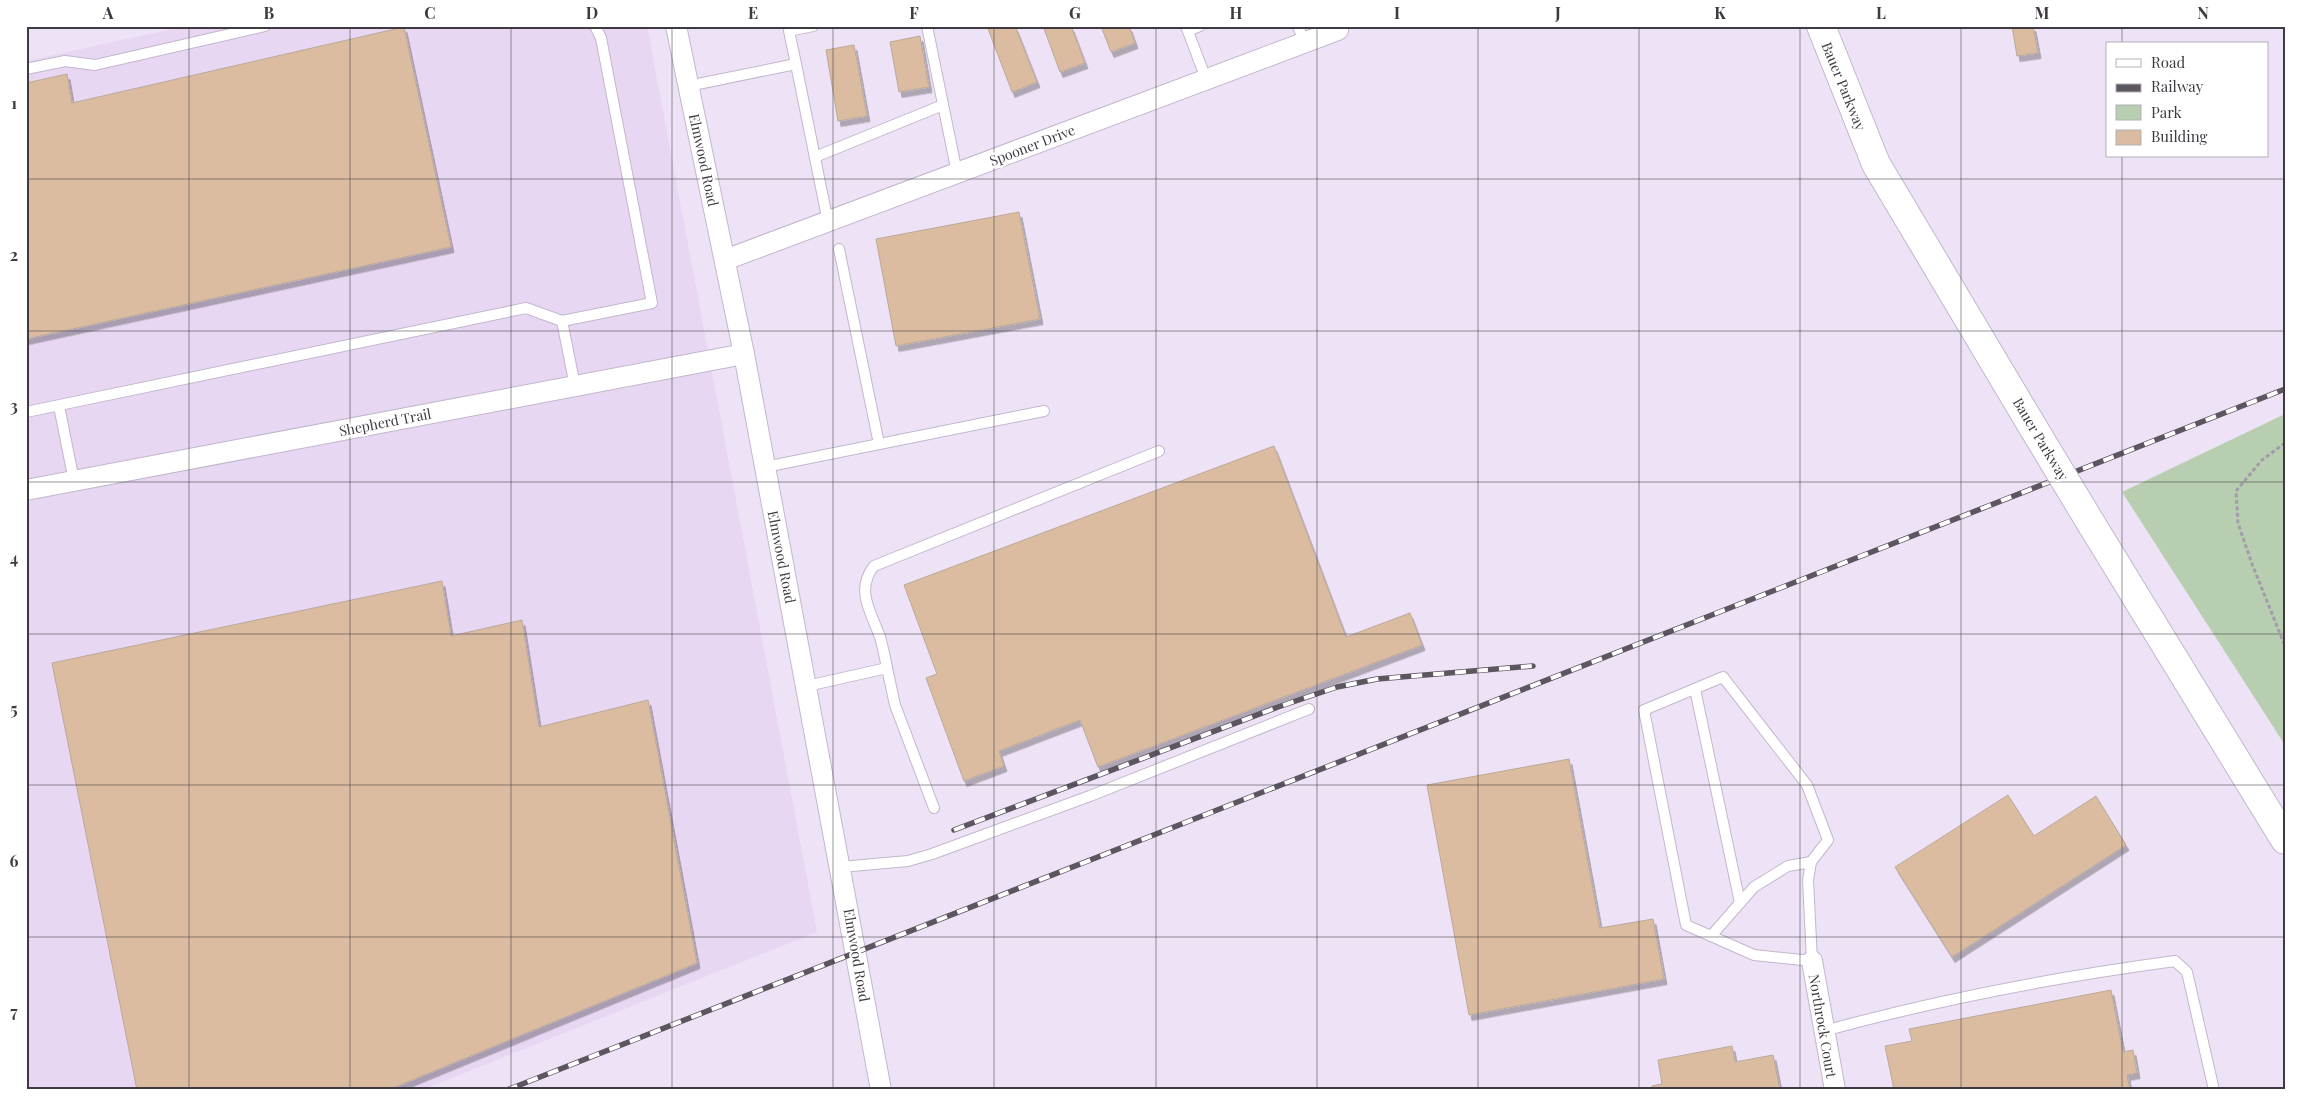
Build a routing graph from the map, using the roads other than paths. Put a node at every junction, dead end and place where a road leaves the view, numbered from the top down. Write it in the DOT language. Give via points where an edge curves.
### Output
graph roads {
  1 [pos="265,26"];
  2 [pos="595,26"];
  3 [pos="676,26"];
  4 [pos="813,26"];
  5 [pos="927,26"];
  6 [pos="1200,26"];
  7 [pos="1823,27"];
  8 [pos="1187,29"];
  9 [pos="1338,30"];
  10 [pos="1301,34"];
  11 [pos="796,64"];
  12 [pos="26,69"];
  13 [pos="1206,79"];
  14 [pos="688,86"];
  15 [pos="943,105"];
  16 [pos="815,157"];
  17 [pos="957,173"];
  18 [pos="828,222"];
  19 [pos="839,249"];
  20 [pos="725,260"];
  21 [pos="562,321"];
  22 [pos="744,354"];
  23 [pos="574,386"];
  24 [pos="59,406"];
  25 [pos="1044,411"];
  26 [pos="26,412"];
  27 [pos="880,444"];
  28 [pos="1159,451"];
  29 [pos="765,467"];
  30 [pos="74,481"];
  31 [pos="26,490"];
  32 [pos="887,668"];
  33 [pos="807,686"];
  34 [pos="1694,689"];
  35 [pos="1309,709"];
  36 [pos="934,808"];
  37 [pos="2285,840"];
  38 [pos="1810,862"];
  39 [pos="840,867"];
  40 [pos="1740,903"];
  41 [pos="1711,936"];
  42 [pos="1812,961"];
  43 [pos="1824,1031"];
  44 [pos="881,1090"];
  45 [pos="1835,1090"];
  46 [pos="2214,1090"];
  1 -- 12 [label="lane" via="95,65 64,61"];
  2 -- 21 [label="lane" via="601,38 652,303"];
  3 -- 14 [label="street, Elmwood Road"];
  4 -- 11 [label="lane" via="789,31"];
  5 -- 15 [label="lane"];
  6 -- 8 [label="lane"];
  7 -- 37 [label="main road, Bauer Parkway, bridge" via="1876,164"];
  8 -- 13 [label="lane"];
  9 -- 10 [label="street, Spooner Drive"];
  10 -- 13 [label="street, Spooner Drive"];
  11 -- 14 [label="lane"];
  11 -- 16 [label="lane"];
  13 -- 17 [label="street, Spooner Drive"];
  14 -- 20 [label="street, Elmwood Road"];
  15 -- 16 [label="lane"];
  15 -- 17 [label="lane"];
  16 -- 18 [label="lane"];
  17 -- 18 [label="street, Spooner Drive"];
  18 -- 20 [label="street, Spooner Drive"];
  19 -- 27 [label="lane"];
  20 -- 22 [label="street, Elmwood Road"];
  21 -- 23 [label="lane"];
  21 -- 24 [label="lane" via="526,308"];
  22 -- 23 [label="street, Shepherd Trail"];
  22 -- 29 [label="street, Elmwood Road"];
  23 -- 30 [label="street, Shepherd Trail"];
  24 -- 26 [label="lane"];
  24 -- 30 [label="lane"];
  25 -- 27 [label="lane"];
  27 -- 29 [label="lane"];
  28 -- 32 [label="lane" via="874,566 868,573 864,591"];
  29 -- 33 [label="street, Elmwood Road"];
  30 -- 31 [label="street, Shepherd Trail"];
  32 -- 33 [label="lane"];
  32 -- 36 [label="lane" via="895,705"];
  33 -- 39 [label="street, Elmwood Road"];
  34 -- 38 [label="lane" via="1723,677 1807,785 1828,840"];
  34 -- 40 [label="lane"];
  34 -- 41 [label="lane" via="1644,710 1686,925"];
  35 -- 39 [label="lane" via="1090,796 932,854 908,861"];
  38 -- 40 [label="lane" via="1788,866 1754,887"];
  38 -- 42 [label="lane"];
  39 -- 44 [label="street, Elmwood Road"];
  40 -- 41 [label="lane"];
  41 -- 42 [label="lane" via="1754,955"];
  42 -- 43 [label="street, Northrock Court"];
  43 -- 45 [label="street, Northrock Court"];
  43 -- 46 [label="lane" via="1908,1008 2085,973 2175,961 2187,972"];
}
